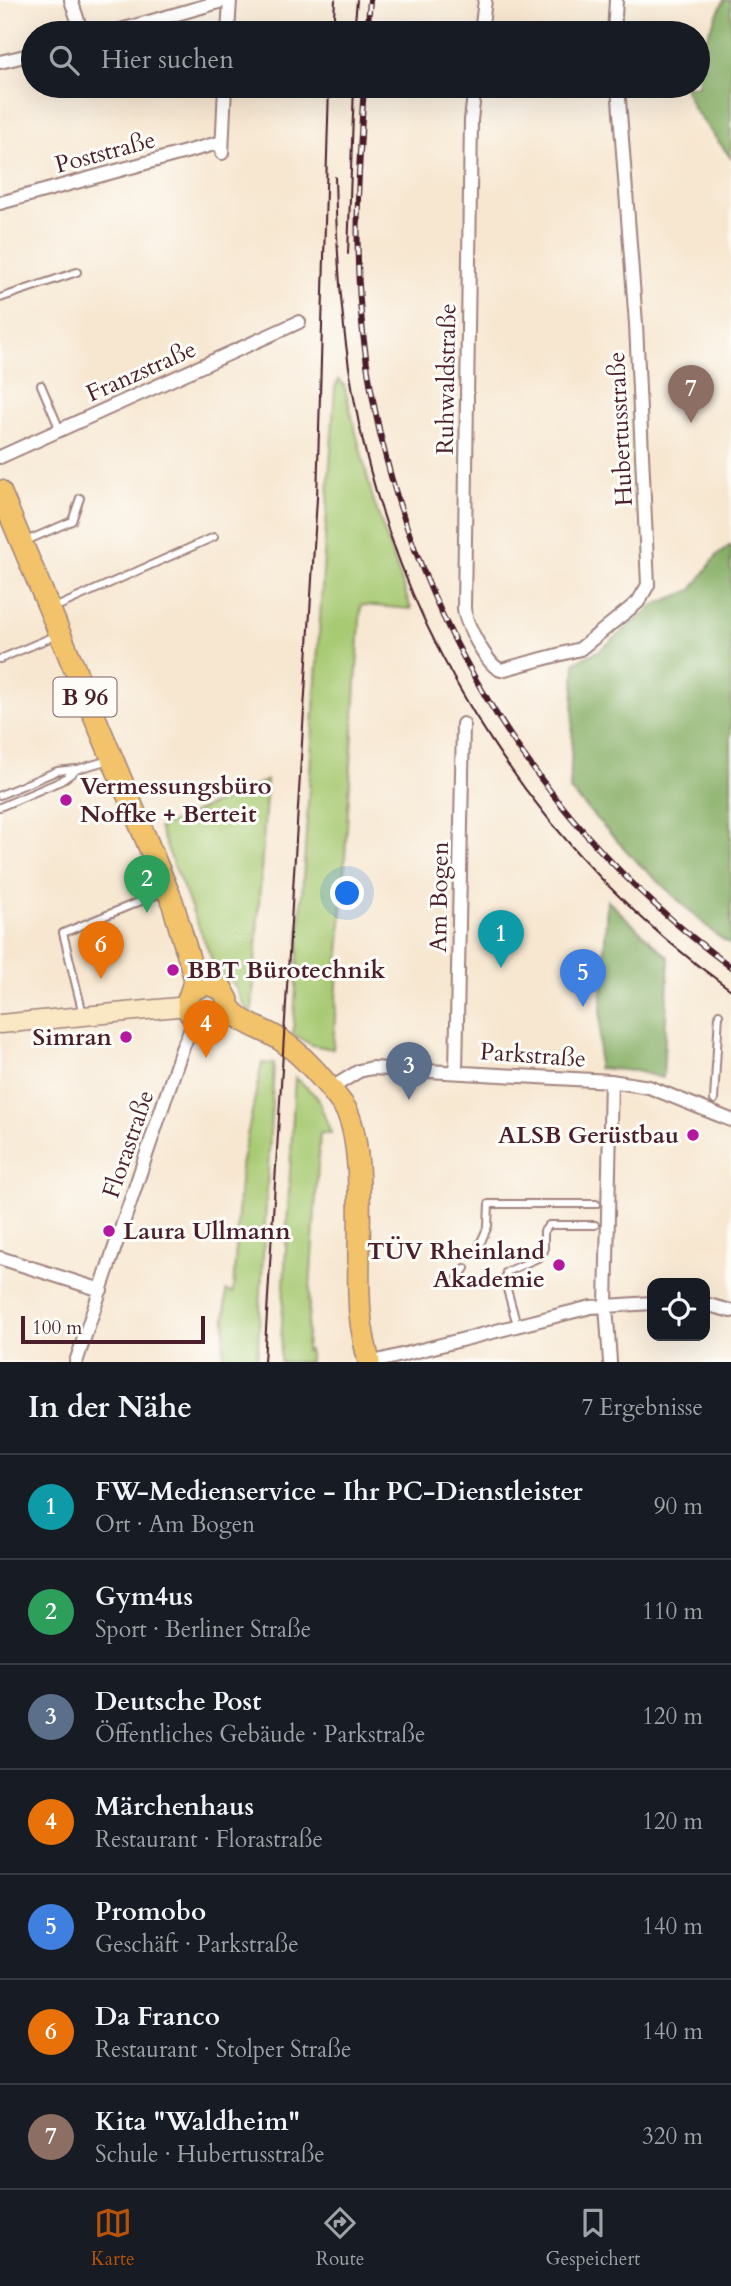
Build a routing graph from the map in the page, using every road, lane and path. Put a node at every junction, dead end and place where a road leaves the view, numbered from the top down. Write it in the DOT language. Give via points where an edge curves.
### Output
graph roads {
  1 [pos="71,0"];
  2 [pos="228,0"];
  3 [pos="485,0"];
  4 [pos="616,0"];
  5 [pos="78,21"];
  6 [pos="153,21"];
  7 [pos="228,21"];
  8 [pos="482,21"];
  9 [pos="615,21"];
  10 [pos="21,57"];
  11 [pos="0,62"];
  12 [pos="224,98"];
  13 [pos="474,98"];
  14 [pos="619,98"];
  15 [pos="0,203"];
  16 [pos="77,272"];
  17 [pos="0,298"];
  18 [pos="299,322"];
  19 [pos="41,385"];
  20 [pos="60,430"];
  21 [pos="0,457"];
  22 [pos="0,491"];
  23 [pos="80,498"];
  24 [pos="214,537"];
  25 [pos="21,544"];
  26 [pos="49,610"];
  27 [pos="59,634"];
  28 [pos="0,659"];
  29 [pos="492,666"];
  30 [pos="463,724"];
  31 [pos="111,759"];
  32 [pos="78,768"];
  33 [pos="0,795"];
  34 [pos="0,807"];
  35 [pos="169,896"];
  36 [pos="216,986"];
  37 [pos="228,1006"];
  38 [pos="198,1010"];
  39 [pos="719,1014"];
  40 [pos="83,1016"];
  41 [pos="0,1024"];
  42 [pos="300,1058"];
  43 [pos="456,1071"];
  44 [pos="611,1081"];
  45 [pos="332,1091"];
  46 [pos="714,1100"];
  47 [pos="731,1120"];
  48 [pos="596,1204"];
  49 [pos="595,1225"];
  50 [pos="480,1244"];
  51 [pos="0,1258"];
  52 [pos="465,1268"];
  53 [pos="459,1283"];
  54 [pos="101,1290"];
  55 [pos="647,1303"];
  56 [pos="606,1305"];
  57 [pos="710,1305"];
  58 [pos="731,1311"];
  59 [pos="515,1318"];
  60 [pos="76,1362"];
  61 [pos="369,1362"];
  62 [pos="374,1362"];
  63 [pos="610,1362"];
  1 -- 5 [label="street"];
  2 -- 6 [label="street"];
  2 -- 7 [label="street"];
  3 -- 8 [label="street"];
  4 -- 9 [label="street"];
  10 -- 11 [label="street"];
  12 -- 15 [label="street, Poststraße" via="222,148"];
  13 -- 29 [label="street, Ruhwaldstraße" via="464,608"];
  14 -- 29 [label="street, Hubertusstraße" via="636,324 648,585 638,602 580,649 500,670"];
  16 -- 17 [label="lane"];
  18 -- 20 [label="street, Franzstraße"];
  19 -- 20 [label="lane"];
  20 -- 21 [label="street, Franzstraße"];
  22 -- 25 [label="main road, B 96"];
  23 -- 25 [label="lane" via="72,522"];
  24 -- 26 [label="lane"];
  25 -- 26 [label="main road, B 96"];
  26 -- 27 [label="main road, B 96"];
  27 -- 28 [label="lane"];
  27 -- 31 [label="main road, B 96"];
  30 -- 43 [label="street, Am Bogen"];
  31 -- 32 [label="lane"];
  31 -- 35 [label="main road, B 96"];
  32 -- 33 [label="lane" via="57,771"];
  32 -- 34 [label="lane" via="61,781"];
  35 -- 36 [label="main road, B 96"];
  35 -- 38 [label="main road, B 96" via="194,973"];
  35 -- 40 [label="lane" via="63,933"];
  36 -- 37 [label="main road, B 96" via="226,994"];
  36 -- 38 [label="main road" via="207,984"];
  37 -- 38 [label="main road" via="224,1017"];
  37 -- 42 [label="main road, B 96" via="238,1018 279,1039"];
  38 -- 40 [label="main road"];
  38 -- 42 [label="main road, B 96"];
  38 -- 54 [label="street, Florastraße"];
  39 -- 46 [label="lane"];
  40 -- 41 [label="main road"];
  42 -- 45 [label="main road, B 96"];
  43 -- 44 [label="street, Parkstraße"];
  43 -- 45 [label="street, Parkstraße" via="368,1068"];
  44 -- 47 [label="street, Parkstraße" via="649,1087"];
  44 -- 56 [label="street"];
  45 -- 61 [label="main road, B 96" via="356,1164 360,1328"];
  48 -- 50 [label="lane" via="489,1204 488,1226"];
  49 -- 59 [label="lane" via="549,1225 538,1258 506,1272"];
  51 -- 54 [label="street"];
  52 -- 53 [label="lane"];
  54 -- 60 [label="street, Florastraße"];
  55 -- 56 [label="street"];
  56 -- 62 [label="street"];
  56 -- 63 [label="street"];
  57 -- 58 [label="street"];
}
